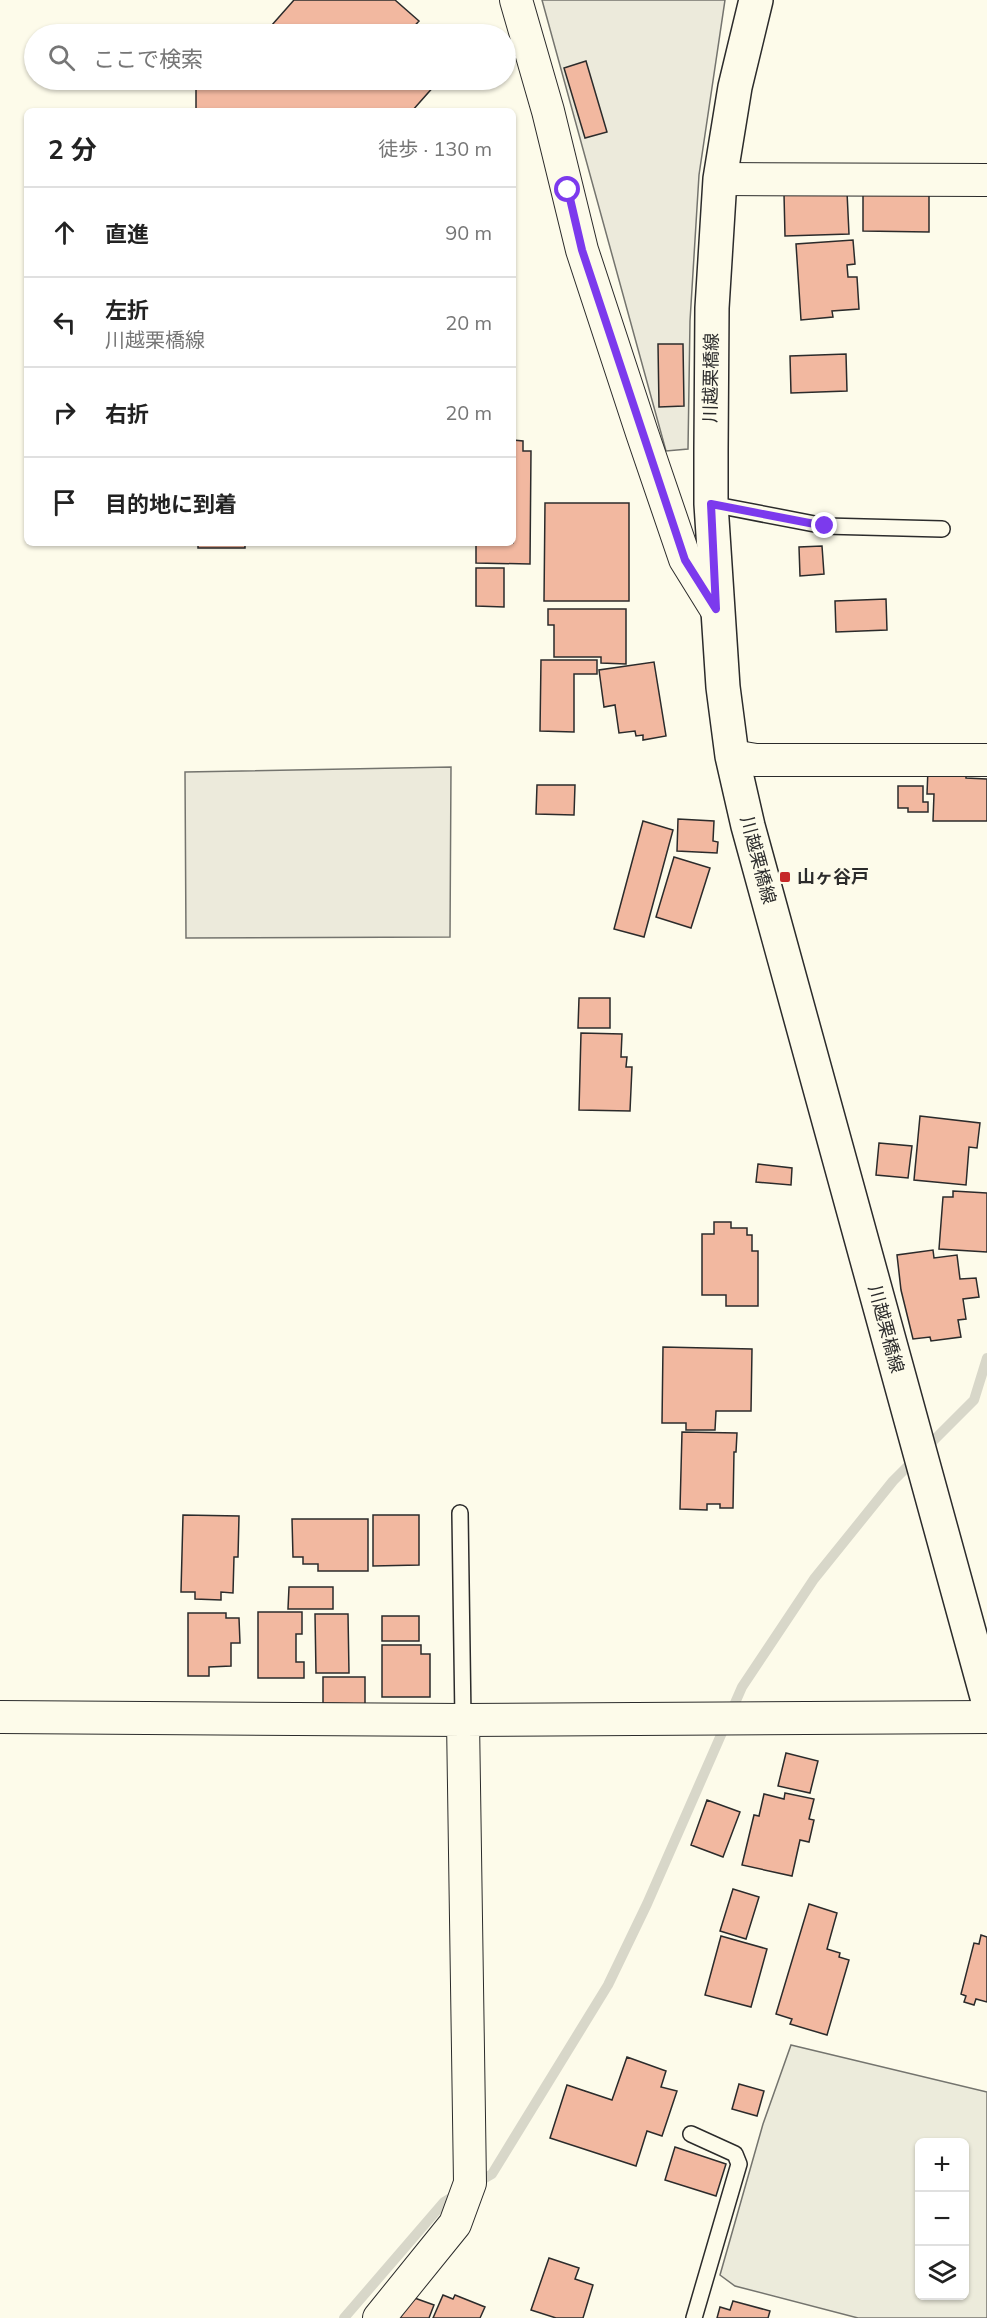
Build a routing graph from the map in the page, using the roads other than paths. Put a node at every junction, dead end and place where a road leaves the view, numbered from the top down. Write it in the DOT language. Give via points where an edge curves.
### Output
graph roads {
  1 [pos="516,0"];
  2 [pos="756,0"];
  3 [pos="720,179"];
  4 [pos="987,180"];
  5 [pos="711,504"];
  6 [pos="942,529"];
  7 [pos="716,609"];
  8 [pos="732,756"];
  9 [pos="987,760"];
  10 [pos="460,1513"];
  11 [pos="987,1697"];
  12 [pos="0,1717"];
  13 [pos="987,1717"];
  14 [pos="463,1720"];
  15 [pos="691,2134"];
  16 [pos="379,2318"];
  17 [pos="694,2318"];
  1 -- 7 [label="street" via="582,250 638,422 685,560"];
  2 -- 3 [label="main road, 川越栗橋線" via="735,87"];
  3 -- 4 [label="street"];
  3 -- 5 [label="main road, 川越栗橋線" via="712,308"];
  5 -- 6 [label="lane" via="825,526"];
  5 -- 7 [label="main road, 川越栗橋線"];
  7 -- 8 [label="main road, 川越栗橋線"];
  8 -- 9 [label="street" via="756,760"];
  8 -- 11 [label="main road, 川越栗橋線"];
  10 -- 14 [label="lane"];
  12 -- 14 [label="street"];
  13 -- 14 [label="street"];
  14 -- 16 [label="street" via="470,2183 455,2224"];
  15 -- 17 [label="lane" via="735,2154 739,2163"];
}
